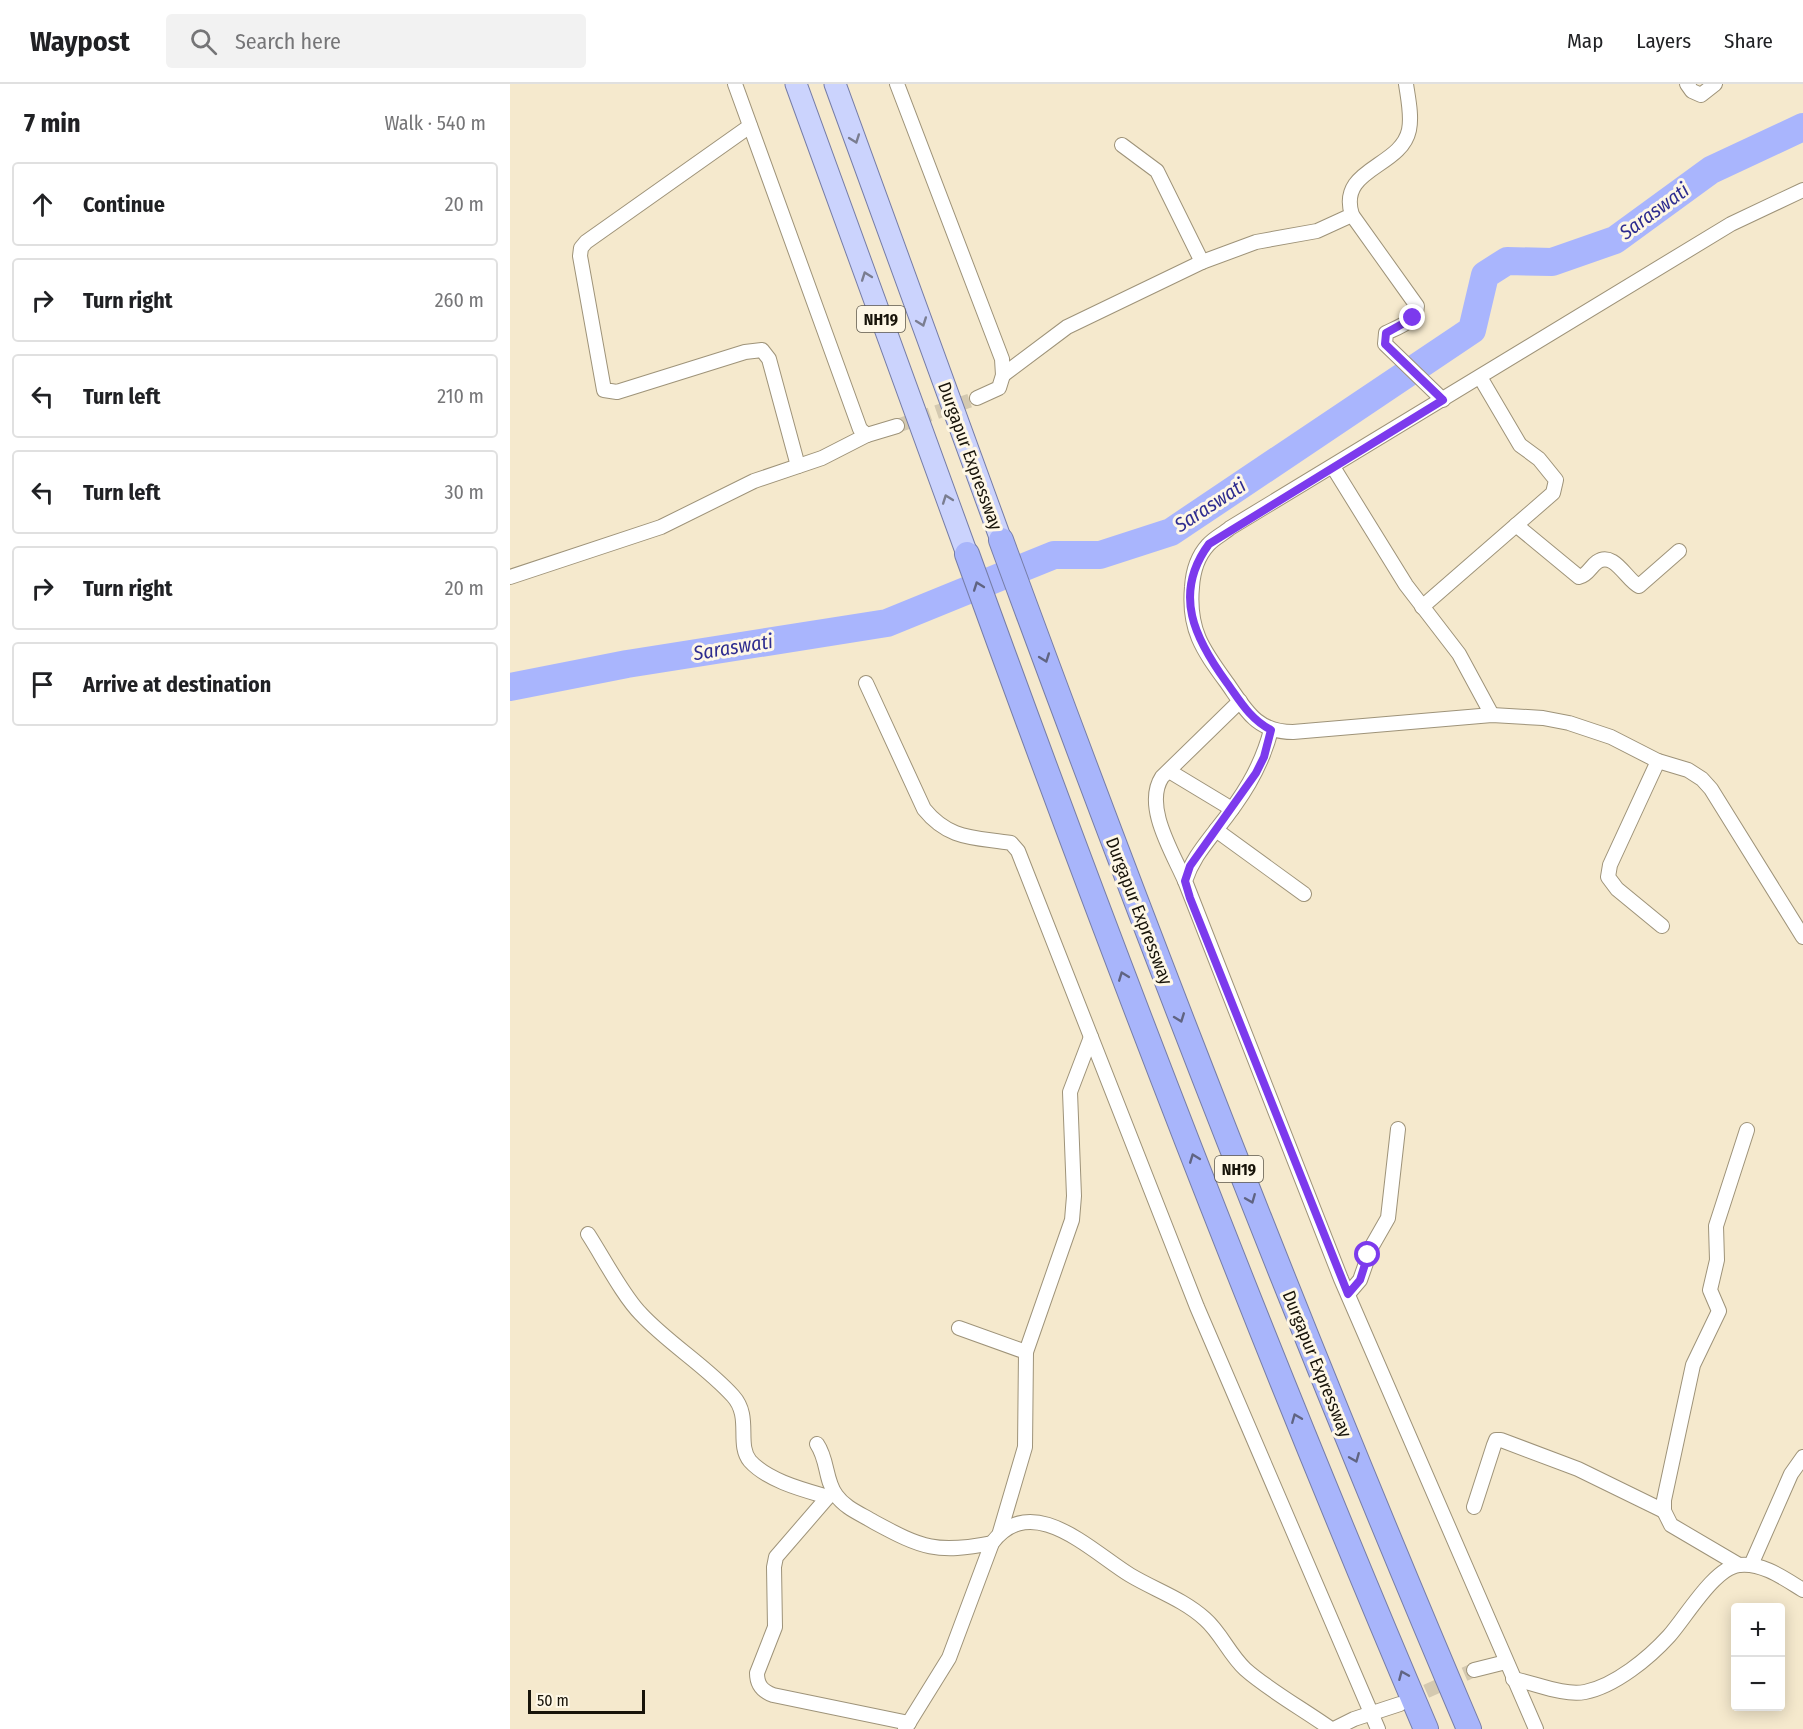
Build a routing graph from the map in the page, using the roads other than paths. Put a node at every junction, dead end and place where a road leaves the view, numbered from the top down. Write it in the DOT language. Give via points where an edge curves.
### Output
graph roads {
  1 [pos="735,84"];
  2 [pos="796,84"];
  3 [pos="835,84"];
  4 [pos="897,84"];
  5 [pos="1406,84"];
  6 [pos="1687,84"];
  7 [pos="1715,84"];
  8 [pos="750,126"];
  9 [pos="1122,145"];
  10 [pos="1803,190"];
  11 [pos="1352,215"];
  12 [pos="1202,262"];
  13 [pos="1003,375"];
  14 [pos="1480,377"];
  15 [pos="1440,397"];
  16 [pos="977,398"];
  17 [pos="897,426"];
  18 [pos="867,435"];
  19 [pos="798,466"];
  20 [pos="1333,467"];
  21 [pos="1516,525"];
  22 [pos="1001,540"];
  23 [pos="1679,551"];
  24 [pos="967,554"];
  25 [pos="510,577"];
  26 [pos="1422,607"];
  27 [pos="866,683"];
  28 [pos="1240,701"];
  29 [pos="1492,715"];
  30 [pos="1271,730"];
  31 [pos="1658,761"];
  32 [pos="1169,771"];
  33 [pos="1232,809"];
  34 [pos="1216,830"];
  35 [pos="1185,881"];
  36 [pos="1304,894"];
  37 [pos="1662,926"];
  38 [pos="1803,937"];
  39 [pos="1091,1037"];
  40 [pos="1398,1129"];
  41 [pos="1747,1130"];
  42 [pos="588,1234"];
  43 [pos="1348,1294"];
  44 [pos="958,1328"];
  45 [pos="1026,1352"];
  46 [pos="818,1444"];
  47 [pos="1803,1456"];
  48 [pos="831,1494"];
  49 [pos="1474,1507"];
  50 [pos="1664,1511"];
  51 [pos="996,1538"];
  52 [pos="1745,1565"];
  53 [pos="1803,1590"];
  54 [pos="1506,1662"];
  55 [pos="1473,1670"];
  56 [pos="1513,1678"];
  57 [pos="1400,1704"];
  58 [pos="1371,1713"];
  59 [pos="907,1726"];
  60 [pos="1333,1729"];
  61 [pos="1378,1729"];
  62 [pos="1426,1729"];
  63 [pos="1468,1729"];
  64 [pos="1536,1729"];
  1 -- 8 [label="street"];
  24 -- 2 [label="main road, Durgapur Expressway / NH19, one-way"];
  3 -- 22 [label="main road, Durgapur Expressway / NH19, one-way"];
  4 -- 13 [label="street" via="1002,358"];
  5 -- 11 [label="street" via="1410,120 1405,140 1394,155 1370,169 1355,184 1350,200"];
  6 -- 7 [label="street" via="1701,95"];
  8 -- 18 [label="street" via="860,429"];
  8 -- 19 [label="street" via="586,242 580,256 604,390 618,392 762,350 769,359"];
  9 -- 12 [label="street" via="1157,171"];
  10 -- 14 [label="street" via="1731,224"];
  11 -- 12 [label="street" via="1317,231 1256,242"];
  11 -- 15 [label="street" via="1417,306 1413,318 1386,333 1383,339"];
  12 -- 13 [label="street" via="1067,327"];
  13 -- 16 [label="street" via="999,388"];
  14 -- 15 [label="street"];
  14 -- 21 [label="street" via="1520,445 1539,459 1556,480 1553,493"];
  15 -- 20 [label="street"];
  17 -- 18 [label="street"];
  18 -- 19 [label="street" via="822,459"];
  19 -- 25 [label="street" via="754,481 661,527"];
  20 -- 26 [label="street"];
  20 -- 28 [label="street" via="1209,544 1194,570 1190,605 1195,632 1204,652"];
  21 -- 23 [label="street" via="1579,577 1585,576 1597,562 1608,560 1639,586"];
  21 -- 26 [label="street"];
  22 -- 63 [label="highway, Durgapur Expressway / NH19, one-way" via="1233,1153"];
  62 -- 24 [label="highway, Durgapur Expressway / NH19, one-way" via="1251,1304 1076,854"];
  26 -- 29 [label="street" via="1459,654"];
  27 -- 39 [label="street" via="924,809 934,821 957,835 1011,843 1018,851"];
  28 -- 30 [label="street" via="1251,717"];
  28 -- 32 [label="street"];
  29 -- 30 [label="street" via="1293,732"];
  29 -- 31 [label="street" via="1569,723 1611,737"];
  30 -- 33 [label="street" via="1264,757"];
  31 -- 37 [label="street" via="1608,877"];
  31 -- 38 [label="street" via="1688,770 1711,789"];
  32 -- 33 [label="street"];
  32 -- 35 [label="street" via="1157,785 1154,801"];
  33 -- 34 [label="street"];
  34 -- 35 [label="street" via="1197,854"];
  34 -- 36 [label="street"];
  35 -- 43 [label="street"];
  39 -- 45 [label="street" via="1070,1092 1072,1220"];
  39 -- 58 [label="street" via="1197,1307"];
  40 -- 43 [label="street" via="1388,1218 1372,1246 1360,1280"];
  41 -- 50 [label="street" via="1716,1226 1717,1260 1710,1290 1719,1311 1694,1365"];
  42 -- 48 [label="street" via="639,1313 733,1396 744,1418 748,1459 785,1482"];
  43 -- 54 [label="street"];
  44 -- 45 [label="street"];
  45 -- 51 [label="street" via="1025,1446"];
  46 -- 48 [label="street" via="827,1462"];
  47 -- 52 [label="street"];
  48 -- 51 [label="street" via="920,1546 953,1549"];
  48 -- 59 [label="street" via="776,1557 775,1627 757,1680 760,1688 773,1695"];
  49 -- 50 [label="street" via="1496,1440 1501,1440 1586,1473"];
  50 -- 52 [label="street" via="1671,1525"];
  51 -- 59 [label="street" via="949,1658"];
  51 -- 60 [label="street" via="1012,1524 1024,1522 1053,1527 1073,1536 1131,1575 1193,1609 1215,1629 1245,1669"];
  52 -- 53 [label="street" via="1766,1569"];
  52 -- 56 [label="street" via="1729,1568 1717,1577 1667,1638 1614,1680 1576,1693"];
  54 -- 55 [label="street"];
  54 -- 56 [label="street"];
  56 -- 64 [label="street"];
  57 -- 58 [label="street"];
  58 -- 60 [label="street"];
  58 -- 61 [label="street"];
}
